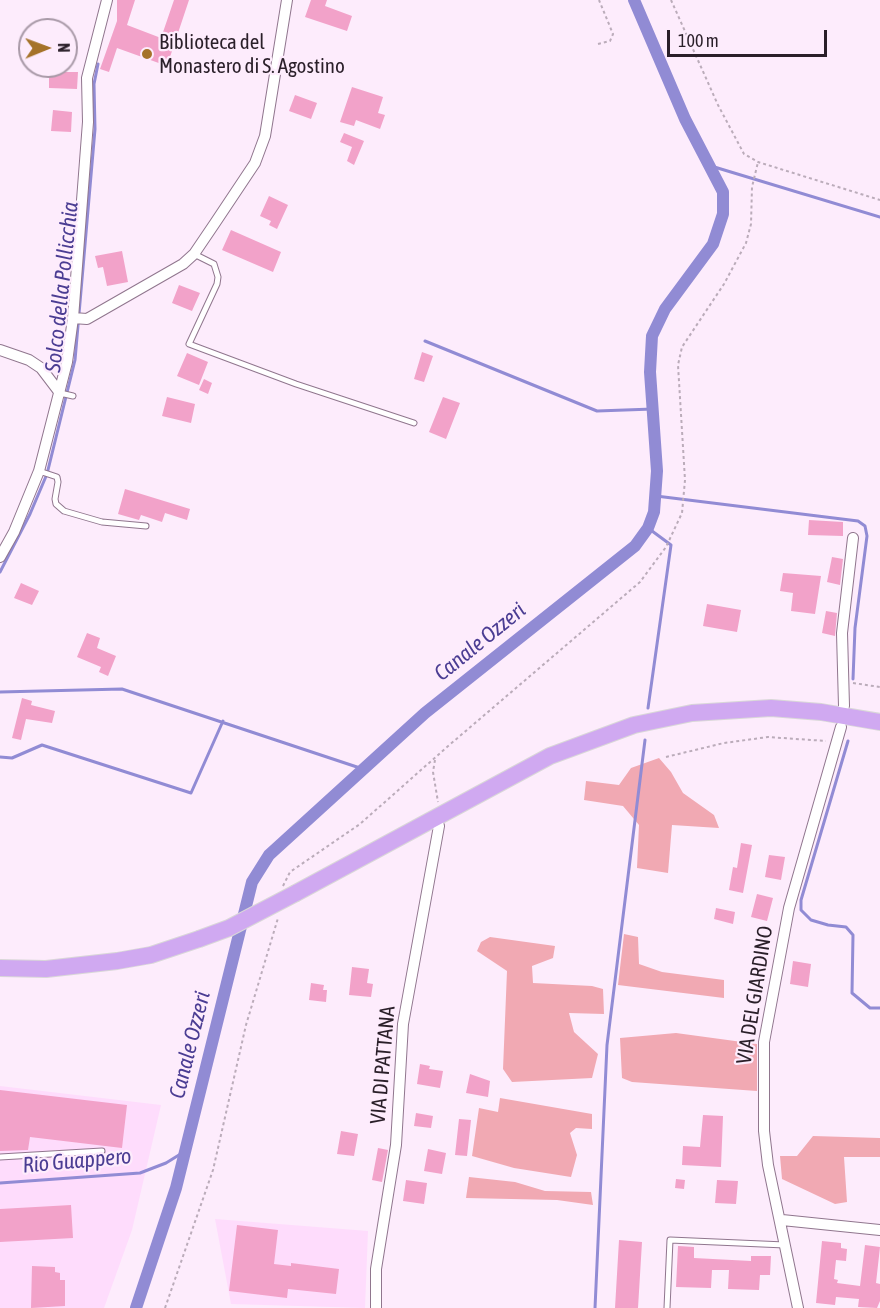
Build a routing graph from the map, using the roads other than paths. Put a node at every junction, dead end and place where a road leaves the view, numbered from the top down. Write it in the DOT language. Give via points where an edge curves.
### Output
graph roads {
  1 [pos="107,0"];
  2 [pos="287,0"];
  3 [pos="194,254"];
  4 [pos="78,319"];
  5 [pos="0,350"];
  6 [pos="62,393"];
  7 [pos="73,396"];
  8 [pos="414,423"];
  9 [pos="41,471"];
  10 [pos="146,526"];
  11 [pos="853,538"];
  12 [pos="0,557"];
  13 [pos="844,706"];
  14 [pos="880,722"];
  15 [pos="841,727"];
  16 [pos="439,826"];
  17 [pos="0,968"];
  18 [pos="102,1150"];
  19 [pos="0,1157"];
  20 [pos="782,1220"];
  21 [pos="880,1230"];
  22 [pos="787,1245"];
  23 [pos="376,1308"];
  24 [pos="667,1308"];
  25 [pos="798,1308"];
  1 -- 4 [label="street" via="87,78"];
  2 -- 3 [label="street" via="265,136 255,163"];
  3 -- 4 [label="street" via="169,273"];
  3 -- 8 [label="lane" via="214,264 218,277 189,344"];
  4 -- 6 [label="street"];
  5 -- 6 [label="street" via="41,368"];
  6 -- 7 [label="lane"];
  6 -- 9 [label="street"];
  9 -- 10 [label="lane" via="58,482 56,504 64,511 102,522"];
  9 -- 12 [label="street"];
  11 -- 13 [label="street" via="842,633"];
  14 -- 17 [label="main road, bridge" via="771,708 692,713 634,725 550,756 229,928 151,955 117,961 46,969"];
  15 -- 20 [label="street, VIA DEL GIARDINO" via="789,908 764,1042 764,1131"];
  16 -- 23 [label="street, VIA DI PATTANA" via="403,1024 396,1145 376,1269"];
  18 -- 19 [label="lane"];
  20 -- 21 [label="street"];
  20 -- 22 [label="street, VIA DEL GIARDINO"];
  22 -- 24 [label="lane" via="670,1240"];
  22 -- 25 [label="street, VIA DEL GIARDINO"];
}
